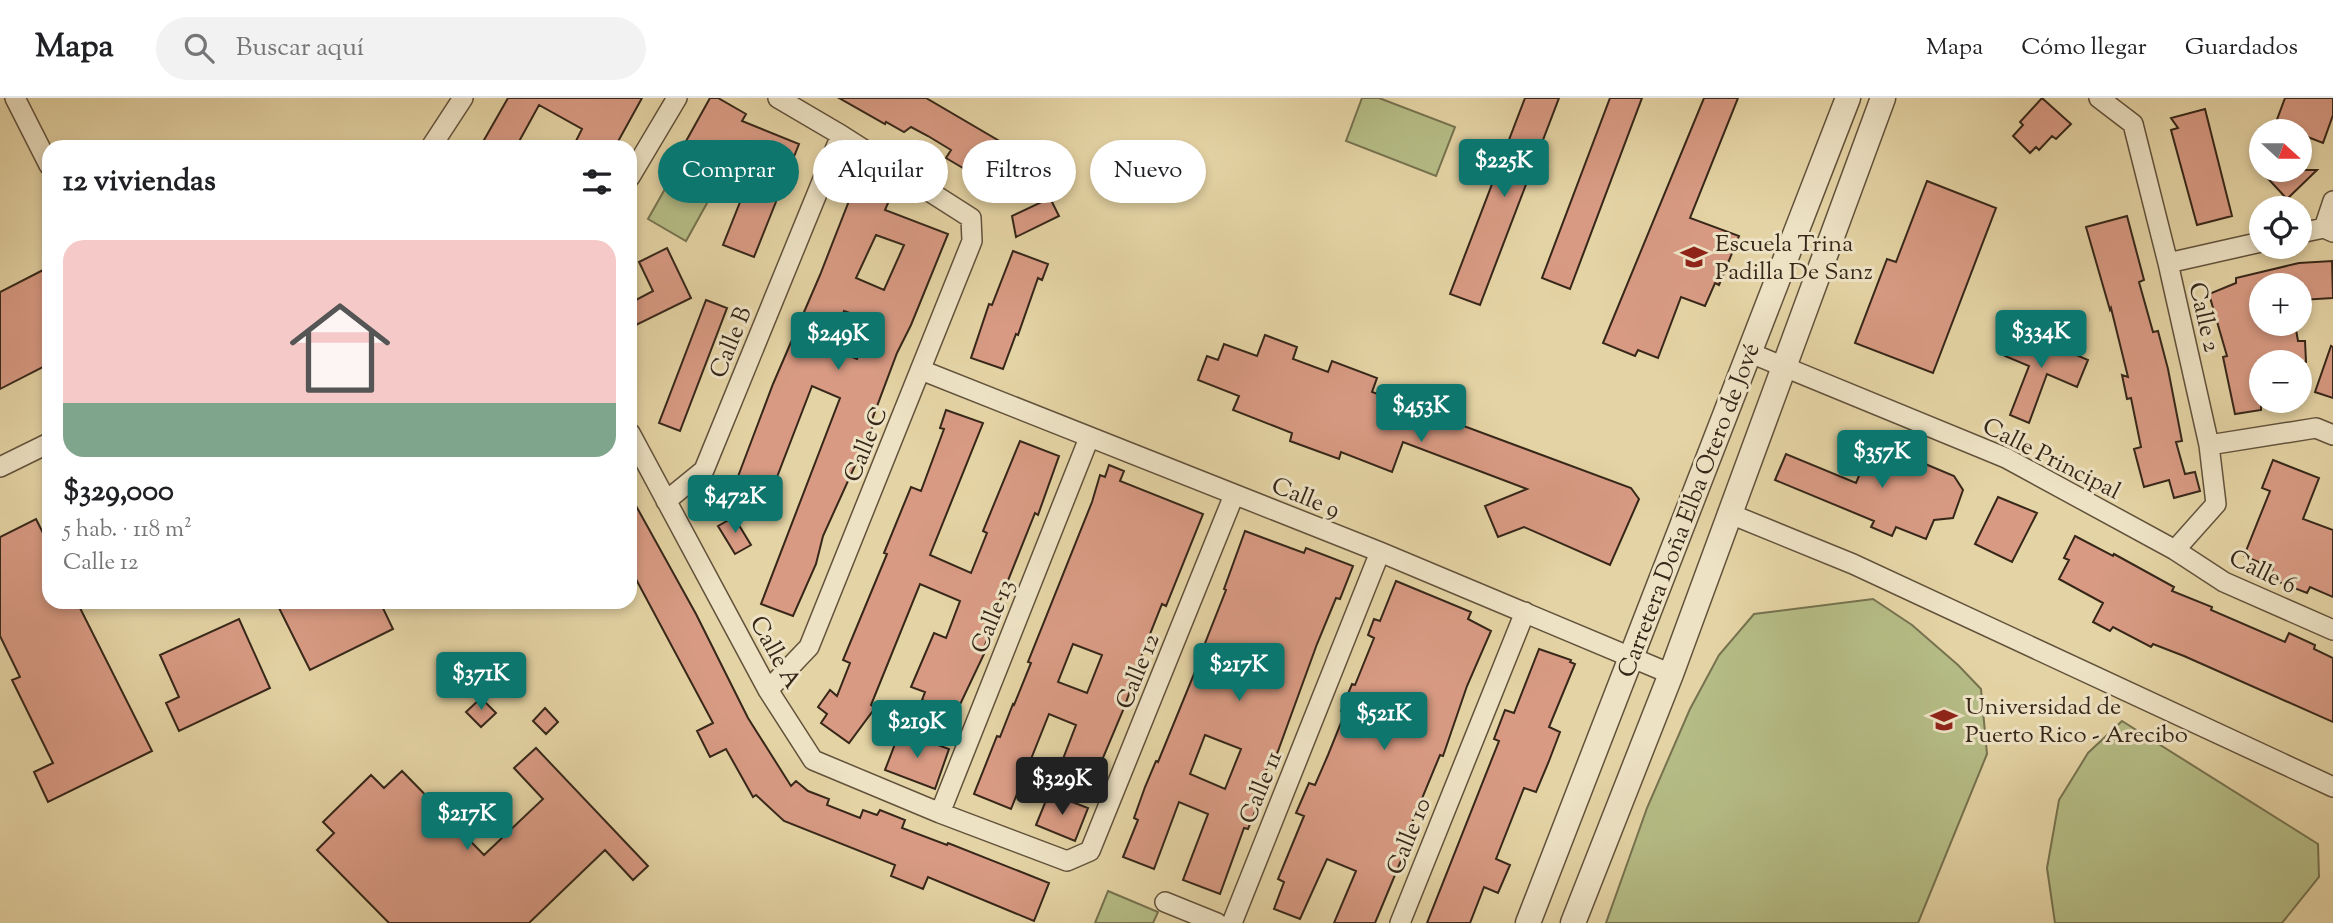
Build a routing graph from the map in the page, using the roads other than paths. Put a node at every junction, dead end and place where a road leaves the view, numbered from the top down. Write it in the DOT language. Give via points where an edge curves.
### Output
graph roads {
  1 [pos="15,98"];
  2 [pos="463,98"];
  3 [pos="677,98"];
  4 [pos="778,98"];
  5 [pos="1848,98"];
  6 [pos="1883,98"];
  7 [pos="2099,98"];
  8 [pos="841,135"];
  9 [pos="436,140"];
  10 [pos="42,151"];
  11 [pos="637,165"];
  12 [pos="2333,201"];
  13 [pos="2328,230"];
  14 [pos="2249,245"];
  15 [pos="2168,263"];
  16 [pos="1748,352"];
  17 [pos="1783,366"];
  18 [pos="921,370"];
  19 [pos="2333,435"];
  20 [pos="1089,438"];
  21 [pos="2209,445"];
  22 [pos="42,446"];
  23 [pos="637,446"];
  24 [pos="0,467"];
  25 [pos="1704,467"];
  26 [pos="1234,495"];
  27 [pos="666,501"];
  28 [pos="1728,513"];
  29 [pos="2175,550"];
  30 [pos="1380,552"];
  31 [pos="1525,612"];
  32 [pos="2333,631"];
  33 [pos="1632,657"];
  34 [pos="1671,674"];
  35 [pos="768,690"];
  36 [pos="2333,786"];
  37 [pos="881,788"];
  38 [pos="940,813"];
  39 [pos="1165,902"];
  40 [pos="1217,923"];
  41 [pos="1232,923"];
  42 [pos="1400,923"];
  43 [pos="1528,923"];
  44 [pos="1573,923"];
  1 -- 10 [label="street"];
  2 -- 9 [label="street"];
  3 -- 11 [label="street"];
  4 -- 8 [label="street, Calle C"];
  5 -- 16 [label="street, Carretera Doña Elba Otero de Jové"];
  6 -- 17 [label="street, Carretera Doña Elba Otero de Jové"];
  7 -- 15 [label="street, Calle 2" via="2133,124"];
  8 -- 18 [label="street, Calle C" via="971,218 972,241"];
  8 -- 27 [label="street, Calle B" via="704,470"];
  12 -- 13 [label="street"];
  14 -- 15 [label="street"];
  15 -- 21 [label="street, Calle 2"];
  16 -- 17 [label="street, Calle Principal"];
  16 -- 25 [label="street, Carretera Doña Elba Otero de Jové"];
  17 -- 28 [label="street, Carretera Doña Elba Otero de Jové"];
  17 -- 29 [label="street, Calle Principal" via="2006,458"];
  18 -- 20 [label="street, Calle 9"];
  18 -- 35 [label="street, Calle C" via="809,647"];
  19 -- 21 [label="street" via="2316,428"];
  20 -- 26 [label="street, Calle 9"];
  20 -- 38 [label="street, Calle 13"];
  21 -- 29 [label="street, Calle 2" via="2216,504"];
  22 -- 24 [label="street"];
  23 -- 27 [label="street"];
  25 -- 28 [label="street"];
  25 -- 33 [label="street, Carretera Doña Elba Otero de Jové"];
  26 -- 30 [label="street, Calle 9"];
  26 -- 38 [label="street, Calle 12" via="1090,851 1067,861"];
  27 -- 35 [label="street, Calle A"];
  28 -- 34 [label="street, Carretera Doña Elba Otero de Jové"];
  28 -- 36 [label="street" via="1853,564"];
  29 -- 32 [label="street, Calle 6" via="2224,582"];
  30 -- 31 [label="street, Calle 9"];
  30 -- 41 [label="street, Calle 11"];
  31 -- 33 [label="street, Calle 9"];
  31 -- 42 [label="street, Calle 10"];
  33 -- 34 [label="street, Calle 9"];
  33 -- 43 [label="street, Carretera Doña Elba Otero de Jové"];
  34 -- 44 [label="street, Carretera Doña Elba Otero de Jové"];
  35 -- 37 [label="street, Calle A" via="813,760"];
  37 -- 38 [label="street, Calle 12"];
  39 -- 40 [label="street"];
}
